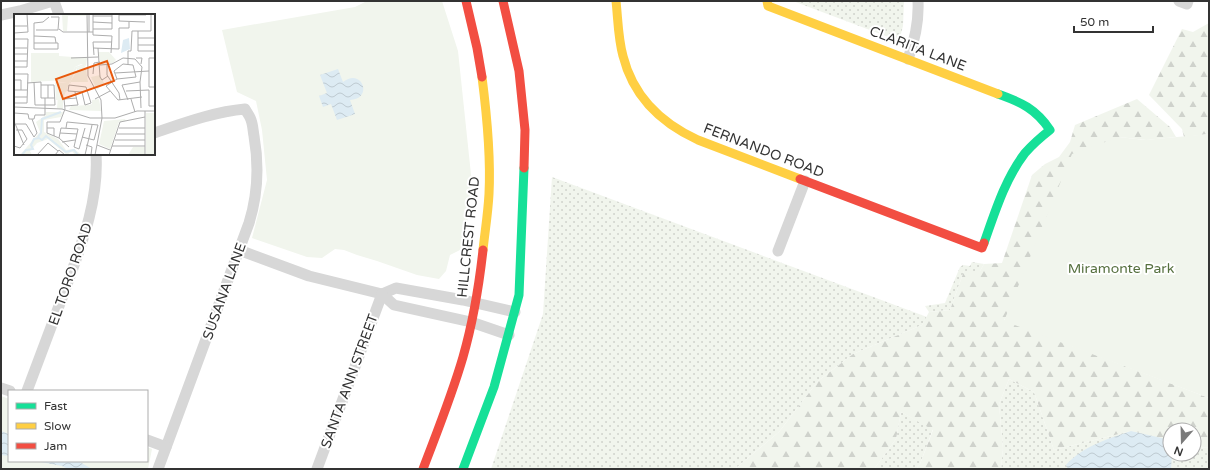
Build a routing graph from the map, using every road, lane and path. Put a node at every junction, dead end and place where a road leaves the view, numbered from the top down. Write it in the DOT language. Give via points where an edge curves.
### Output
graph roads {
  1 [pos="54,1"];
  2 [pos="466,1"];
  3 [pos="503,1"];
  4 [pos="616,1"];
  5 [pos="918,1"];
  6 [pos="767,4"];
  7 [pos="59,14"];
  8 [pos="1,15"];
  9 [pos="908,59"];
  10 [pos="155,133"];
  11 [pos="96,155"];
  12 [pos="805,181"];
  13 [pos="982,248"];
  14 [pos="239,250"];
  15 [pos="778,251"];
  16 [pos="382,294"];
  17 [pos="476,304"];
  18 [pos="515,312"];
  19 [pos="471,322"];
  20 [pos="509,334"];
  21 [pos="27,390"];
  22 [pos="148,440"];
  23 [pos="166,447"];
  24 [pos="158,469"];
  25 [pos="317,469"];
  26 [pos="423,469"];
  27 [pos="463,469"];
  1 -- 7 [label="street"];
  1 -- 8 [label="street"];
  2 -- 17 [label="street, HILLCREST ROAD" via="483,84 489,160 488,211"];
  3 -- 18 [label="street" via="519,71 525,130 519,295"];
  4 -- 12 [label="street, FERNANDO ROAD" via="621,46 629,74 643,98 658,116 689,137"];
  5 -- 9 [label="street" via="916,35"];
  6 -- 9 [label="street, CLARITA LANE"];
  9 -- 13 [label="street, CLARITA LANE" via="1017,101 1036,113 1050,130 1026,151 1013,170"];
  10 -- 14 [label="street, SUSANA LANE" via="206,116 245,109 251,120 258,183 253,210"];
  11 -- 21 [label="street, EL TORO ROAD" via="96,178 87,227"];
  12 -- 13 [label="street, FERNANDO ROAD"];
  12 -- 15 [label="street"];
  14 -- 16 [label="street" via="309,276"];
  14 -- 23 [label="street, SUSANA LANE"];
  16 -- 17 [label="street" via="396,288"];
  16 -- 19 [label="street" via="394,305"];
  16 -- 25 [label="street, SANTA ANN STREET"];
  17 -- 18 [label="street"];
  17 -- 19 [label="street, HILLCREST ROAD"];
  18 -- 20 [label="street"];
  19 -- 20 [label="street"];
  19 -- 26 [label="street, HILLCREST ROAD" via="459,370"];
  20 -- 27 [label="street" via="494,387"];
  22 -- 23 [label="street"];
  23 -- 24 [label="street, SUSANA LANE"];
}
